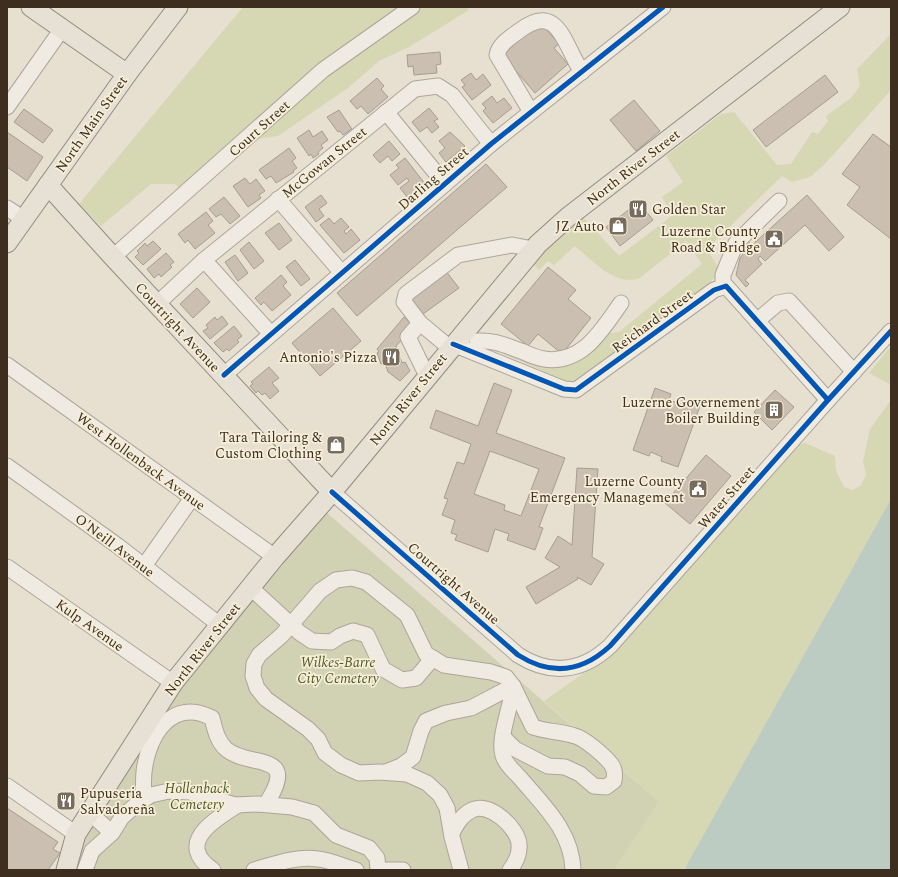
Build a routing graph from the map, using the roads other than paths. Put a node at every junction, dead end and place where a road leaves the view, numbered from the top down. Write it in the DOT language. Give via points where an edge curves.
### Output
graph roads {
  1 [pos="31,7"];
  2 [pos="178,7"];
  3 [pos="412,7"];
  4 [pos="663,7"];
  5 [pos="834,9"];
  6 [pos="62,29"];
  7 [pos="582,72"];
  8 [pos="127,74"];
  9 [pos="7,107"];
  10 [pos="386,112"];
  11 [pos="531,112"];
  12 [pos="491,144"];
  13 [pos="445,184"];
  14 [pos="48,185"];
  15 [pos="278,199"];
  16 [pos="779,201"];
  17 [pos="7,208"];
  18 [pos="24,219"];
  19 [pos="7,243"];
  20 [pos="533,249"];
  21 [pos="112,257"];
  22 [pos="204,260"];
  23 [pos="342,273"];
  24 [pos="723,287"];
  25 [pos="621,303"];
  26 [pos="157,304"];
  27 [pos="757,321"];
  28 [pos="420,323"];
  29 [pos="891,331"];
  30 [pos="272,334"];
  31 [pos="472,341"];
  32 [pos="451,346"];
  33 [pos="7,366"];
  34 [pos="854,372"];
  35 [pos="224,375"];
  36 [pos="427,376"];
  37 [pos="828,400"];
  38 [pos="7,466"];
  39 [pos="332,492"];
  40 [pos="192,498"];
  41 [pos="275,557"];
  42 [pos="144,566"];
  43 [pos="7,567"];
  44 [pos="251,588"];
  45 [pos="291,624"];
  46 [pos="221,626"];
  47 [pos="433,658"];
  48 [pos="571,668"];
  49 [pos="173,682"];
  50 [pos="513,686"];
  51 [pos="502,737"];
  52 [pos="386,772"];
  53 [pos="7,786"];
  54 [pos="144,800"];
  55 [pos="266,804"];
  56 [pos="238,805"];
  57 [pos="90,813"];
  58 [pos="112,833"];
  59 [pos="452,833"];
  60 [pos="76,834"];
  61 [pos="66,870"];
  62 [pos="85,870"];
  63 [pos="213,870"];
  64 [pos="254,870"];
  65 [pos="356,870"];
  66 [pos="378,870"];
  67 [pos="403,870"];
  68 [pos="461,870"];
  69 [pos="510,870"];
  70 [pos="574,870"];
  1 -- 6 [label="main road"];
  2 -- 8 [label="main road, North Main Street"];
  3 -- 21 [label="street, Court Street" via="323,70"];
  4 -- 7 [label="street, Darling Street"];
  5 -- 20 [label="main road, North River Street" via="568,216"];
  6 -- 8 [label="main road"];
  6 -- 9 [label="street"];
  7 -- 11 [label="street, Darling Street"];
  7 -- 11 [label="street" via="562,33 552,22 543,18 529,22 501,46 497,55"];
  8 -- 14 [label="main road, North Main Street"];
  10 -- 12 [label="street, McGowan Street" via="415,89 438,86 452,94"];
  10 -- 13 [label="street"];
  10 -- 15 [label="street, McGowan Street"];
  11 -- 12 [label="street, Darling Street"];
  12 -- 13 [label="street, Darling Street"];
  13 -- 23 [label="street, Darling Street"];
  14 -- 18 [label="main road, North Main Street"];
  14 -- 21 [label="main road, Courtright Avenue"];
  15 -- 22 [label="street, McGowan Street"];
  15 -- 23 [label="street"];
  16 -- 24 [label="street" via="736,243 723,275"];
  17 -- 18 [label="street"];
  18 -- 19 [label="main road, North Main Street"];
  20 -- 28 [label="street" via="512,245 458,255 406,294 404,302"];
  20 -- 31 [label="main road, North River Street"];
  21 -- 26 [label="main road, Courtright Avenue"];
  22 -- 26 [label="street, McGowan Street"];
  22 -- 30 [label="street"];
  23 -- 30 [label="street, Darling Street"];
  24 -- 27 [label="street" via="726,286"];
  24 -- 31 [label="street, Reichard Street" via="714,290 576,390 564,389"];
  25 -- 31 [label="street" via="598,336 578,353 559,360 544,359 492,340"];
  26 -- 35 [label="main road, Courtright Avenue"];
  27 -- 34 [label="street" via="778,303 789,301"];
  27 -- 37 [label="street"];
  28 -- 32 [label="street"];
  28 -- 36 [label="street" via="408,337"];
  29 -- 34 [label="street, Water Street"];
  30 -- 35 [label="street, Darling Street"];
  31 -- 32 [label="main road, North River Street"];
  32 -- 36 [label="main road, North River Street"];
  33 -- 40 [label="street, West Hollenback Avenue"];
  34 -- 37 [label="street, Water Street"];
  35 -- 39 [label="main road, Courtright Avenue"];
  36 -- 39 [label="main road, North River Street"];
  37 -- 48 [label="street, Water Street" via="610,646 592,660"];
  38 -- 42 [label="street, O'Neill Avenue"];
  39 -- 41 [label="main road, North River Street"];
  39 -- 48 [label="street, Courtright Avenue" via="515,652 543,667"];
  40 -- 41 [label="street, West Hollenback Avenue"];
  40 -- 42 [label="street"];
  41 -- 44 [label="main road, North River Street"];
  42 -- 46 [label="street, O'Neill Avenue"];
  43 -- 49 [label="street, Kulp Avenue"];
  44 -- 45 [label="street"];
  44 -- 46 [label="main road, North River Street"];
  45 -- 47 [label="street" via="312,641 322,643 332,642 348,632 367,635 384,669 402,680 416,678"];
  45 -- 47 [label="street" via="320,591 336,580 352,578 366,582 407,615 426,654"];
  45 -- 52 [label="street" via="259,655 254,664 253,676 257,688 266,699 308,729 318,739 325,753 341,765 359,773"];
  46 -- 49 [label="main road, North River Street"];
  47 -- 50 [label="street" via="444,665 496,673 506,677"];
  49 -- 57 [label="main road, North River Street"];
  50 -- 51 [label="street"];
  50 -- 51 [label="street" via="533,727 545,732 577,736 612,764 614,781 606,787 594,786 580,774 565,767 548,766 531,758"];
  50 -- 52 [label="street" via="471,708 446,713 426,721 414,757"];
  51 -- 70 [label="street" via="504,758 555,817 573,859"];
  52 -- 59 [label="street" via="407,774 426,783 440,795 448,808"];
  53 -- 60 [label="street"];
  54 -- 55 [label="street" via="144,772 148,752 156,735 167,720 182,713 200,711 212,718 217,736 225,748 234,754 262,761 278,774 278,784"];
  54 -- 56 [label="street" via="151,795 169,791"];
  54 -- 58 [label="street" via="122,818"];
  55 -- 56 [label="street"];
  55 -- 66 [label="street" via="314,813 336,835 368,848 377,858"];
  56 -- 63 [label="street" via="209,824 198,839 196,853 202,862"];
  57 -- 58 [label="street"];
  57 -- 60 [label="main road, North River Street"];
  58 -- 62 [label="street" via="92,851"];
  59 -- 68 [label="street"];
  59 -- 69 [label="street" via="458,821 473,809 485,809 497,814 509,823 519,842 519,855"];
  60 -- 61 [label="main road, North River Street"];
  64 -- 65 [label="street" via="305,858 319,859"];
  66 -- 67 [label="street"];
}
